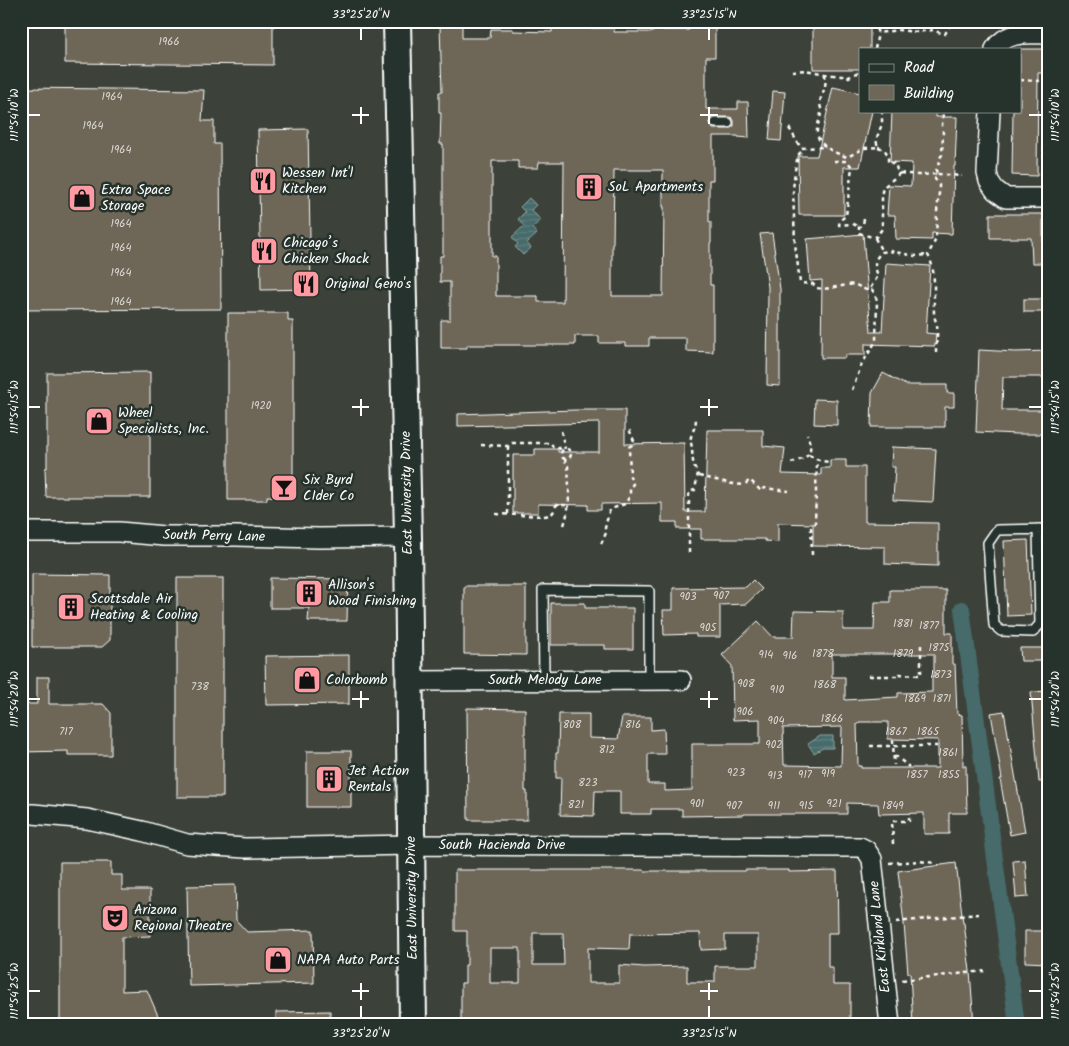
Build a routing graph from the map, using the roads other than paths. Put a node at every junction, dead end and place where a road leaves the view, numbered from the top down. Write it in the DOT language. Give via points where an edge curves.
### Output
graph roads {
  1 [pos="397,21"];
  2 [pos="1048,34"];
  3 [pos="996,48"];
  4 [pos="990,112"];
  5 [pos="728,122"];
  6 [pos="716,123"];
  7 [pos="1045,198"];
  8 [pos="1038,529"];
  9 [pos="1048,529"];
  10 [pos="21,532"];
  11 [pos="408,537"];
  12 [pos="410,680"];
  13 [pos="544,680"];
  14 [pos="649,680"];
  15 [pos="681,680"];
  16 [pos="21,814"];
  17 [pos="411,845"];
  18 [pos="866,850"];
  19 [pos="413,1025"];
  20 [pos="890,1025"];
  1 -- 11 [label="main road, East University Drive"];
  2 -- 3 [label="street" via="1008,36"];
  4 -- 7 [label="street" via="987,173 995,190 1006,198"];
  5 -- 6 [label="lane"];
  8 -- 8 [label="lane" via="997,530 988,543 994,625 1001,631 1033,632 1040,624"];
  8 -- 9 [label="lane"];
  10 -- 11 [label="street, South Perry Lane"];
  11 -- 12 [label="main road, East University Drive"];
  12 -- 13 [label="street, South Melody Lane"];
  12 -- 17 [label="main road, East University Drive"];
  13 -- 14 [label="street, South Melody Lane"];
  13 -- 14 [label="lane" via="544,590 650,591"];
  14 -- 15 [label="street, South Melody Lane"];
  16 -- 17 [label="street, South Hacienda Drive" via="87,819 200,846"];
  17 -- 18 [label="street, South Hacienda Drive" via="860,847"];
  17 -- 19 [label="main road, East University Drive"];
  18 -- 20 [label="street, East Kirkland Lane" via="872,859"];
}
